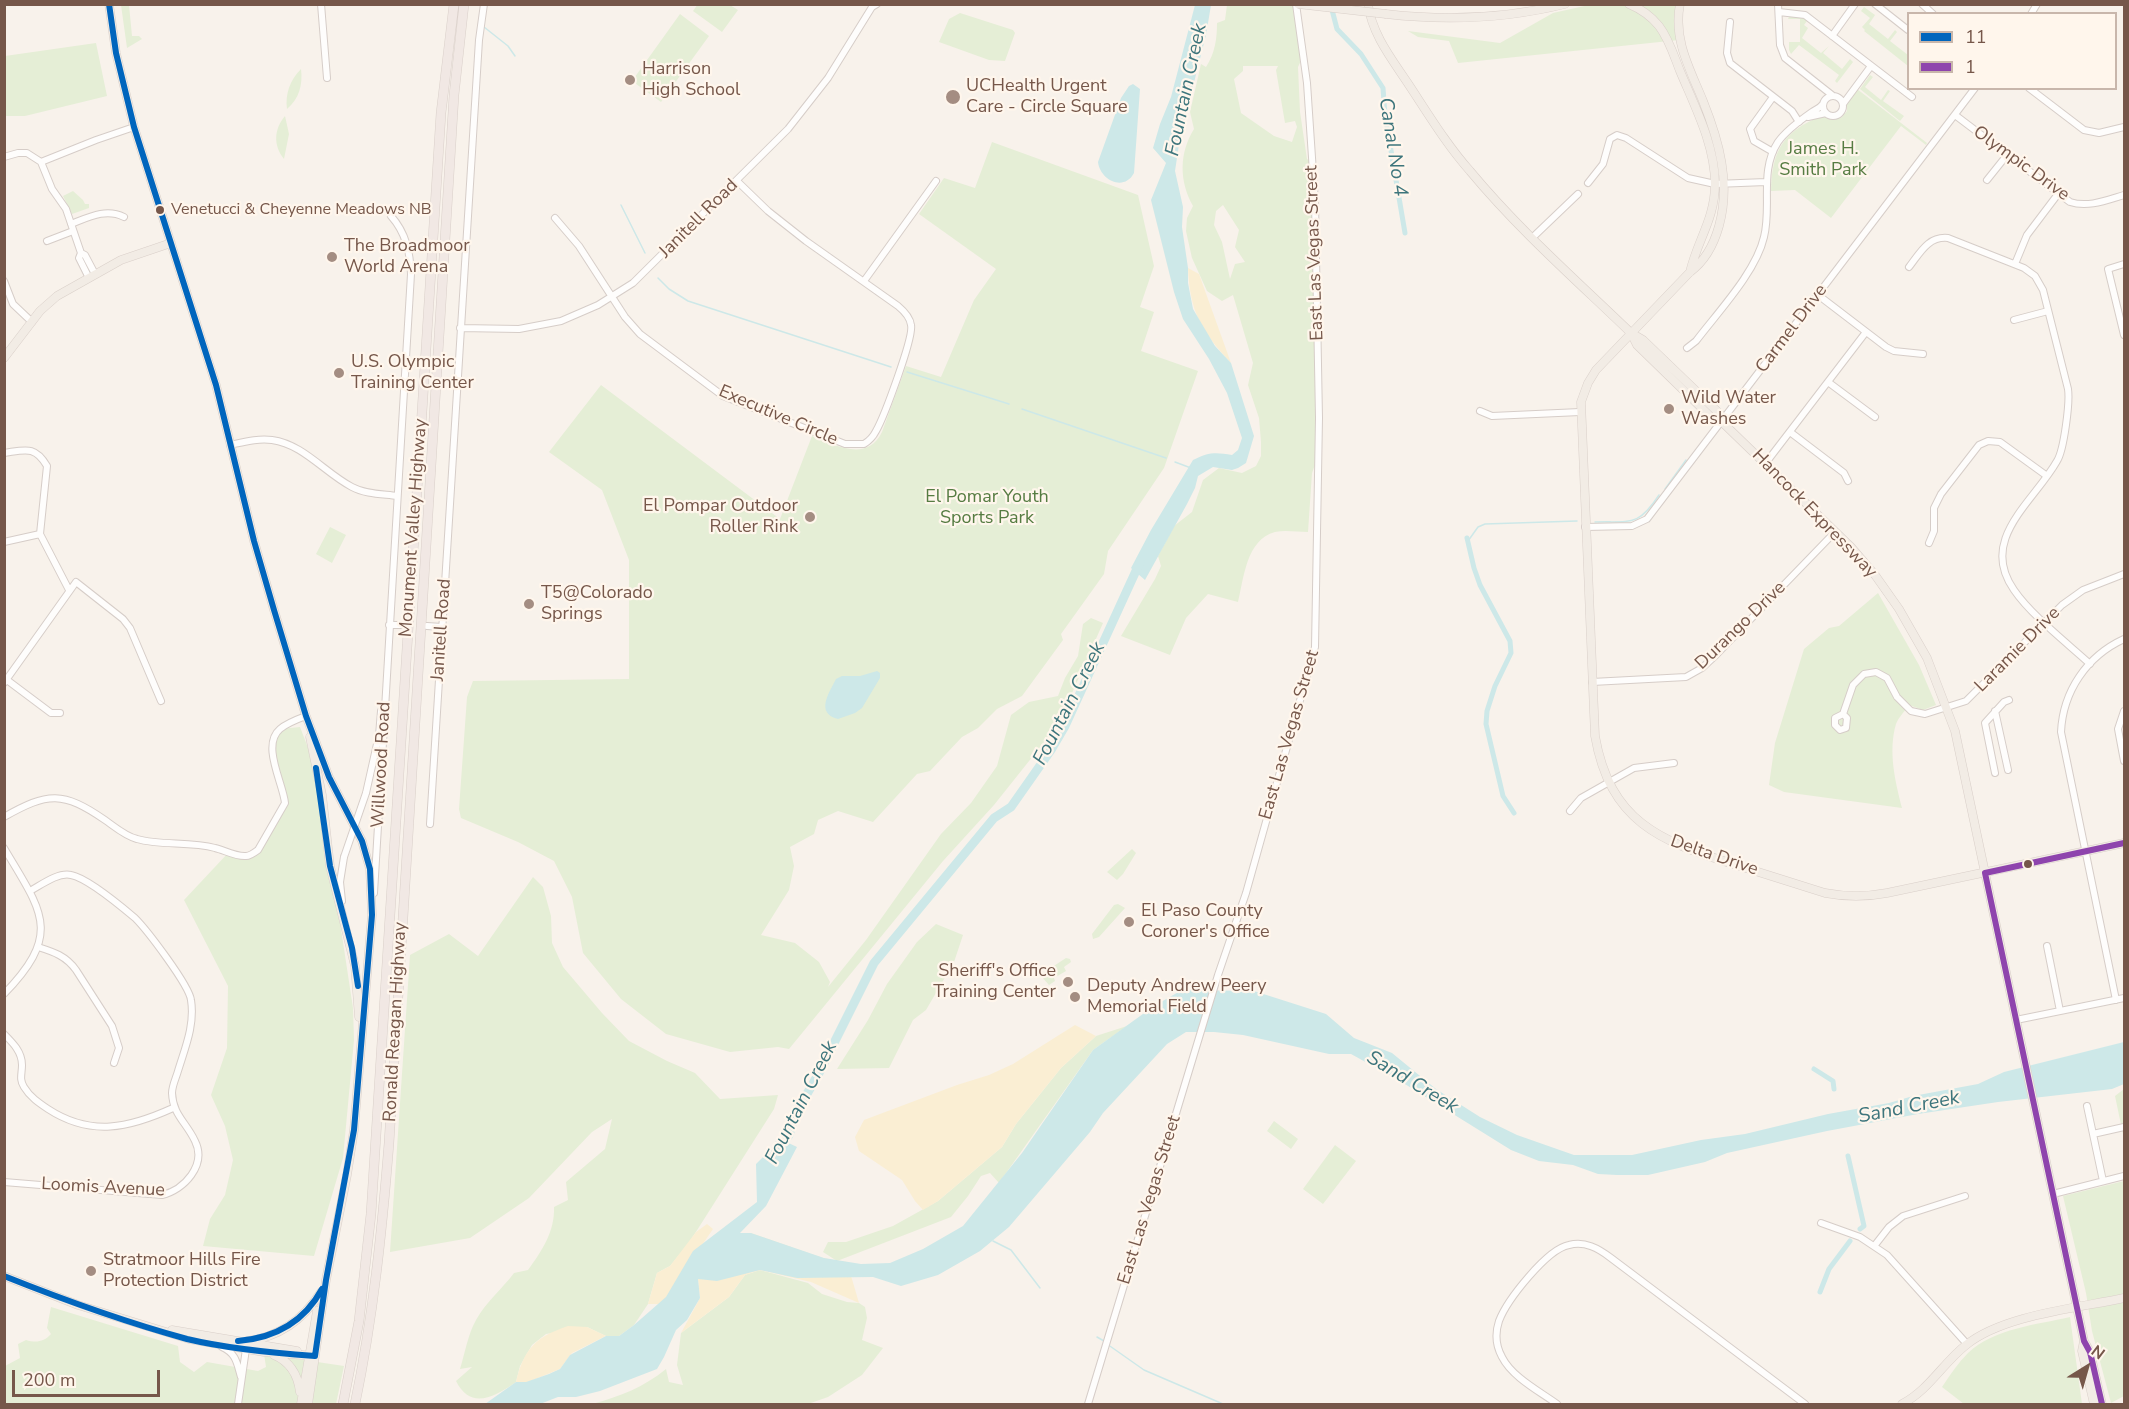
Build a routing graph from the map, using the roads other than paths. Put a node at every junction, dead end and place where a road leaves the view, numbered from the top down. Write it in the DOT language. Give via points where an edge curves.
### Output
graph roads {
  1 [pos="109,4"];
  2 [pos="321,4"];
  3 [pos="454,4"];
  4 [pos="465,4"];
  5 [pos="484,4"];
  6 [pos="1297,4"];
  7 [pos="1368,4"];
  8 [pos="1565,4"];
  9 [pos="1629,4"];
  10 [pos="1680,4"];
  11 [pos="1779,4"];
  12 [pos="1855,4"];
  13 [pos="1875,4"];
  14 [pos="874,5"];
  15 [pos="1779,12"];
  16 [pos="1730,22"];
  17 [pos="1907,29"];
  18 [pos="1832,36"];
  19 [pos="1871,66"];
  20 [pos="327,78"];
  21 [pos="1815,83"];
  22 [pos="1974,90"];
  23 [pos="2032,90"];
  24 [pos="1832,95"];
  25 [pos="1773,97"];
  26 [pos="1912,97"];
  27 [pos="1842,101"];
  28 [pos="1824,102"];
  29 [pos="1695,106"];
  30 [pos="1826,113"];
  31 [pos="1955,115"];
  32 [pos="1709,117"];
  33 [pos="1808,117"];
  34 [pos="1799,122"];
  35 [pos="134,127"];
  36 [pos="2124,127"];
  37 [pos="1773,152"];
  38 [pos="2007,155"];
  39 [pos="4,157"];
  40 [pos="41,162"];
  41 [pos="1987,180"];
  42 [pos="737,181"];
  43 [pos="936,181"];
  44 [pos="1766,182"];
  45 [pos="1588,183"];
  46 [pos="1724,183"];
  47 [pos="1715,184"];
  48 [pos="1578,194"];
  49 [pos="2058,194"];
  50 [pos="2124,195"];
  51 [pos="391,216"];
  52 [pos="124,217"];
  53 [pos="555,218"];
  54 [pos="71,224"];
  55 [pos="73,231"];
  56 [pos="1532,238"];
  57 [pos="47,241"];
  58 [pos="171,243"];
  59 [pos="2014,264"];
  60 [pos="2124,264"];
  61 [pos="1909,267"];
  62 [pos="1690,272"];
  63 [pos="92,276"];
  64 [pos="4,281"];
  65 [pos="864,281"];
  66 [pos="6,291"];
  67 [pos="1818,295"];
  68 [pos="611,298"];
  69 [pos="2048,311"];
  70 [pos="2014,320"];
  71 [pos="32,322"];
  72 [pos="460,328"];
  73 [pos="1866,332"];
  74 [pos="1631,333"];
  75 [pos="2124,334"];
  76 [pos="1687,348"];
  77 [pos="1923,354"];
  78 [pos="4,358"];
  79 [pos="1828,382"];
  80 [pos="1480,411"];
  81 [pos="1580,412"];
  82 [pos="1875,417"];
  83 [pos="1722,422"];
  84 [pos="1790,432"];
  85 [pos="230,445"];
  86 [pos="4,453"];
  87 [pos="1765,464"];
  88 [pos="2047,476"];
  89 [pos="1848,482"];
  90 [pos="397,496"];
  91 [pos="1585,527"];
  92 [pos="1835,532"];
  93 [pos="40,534"];
  94 [pos="4,542"];
  95 [pos="1929,543"];
  96 [pos="2124,574"];
  97 [pos="69,590"];
  98 [pos="2044,622"];
  99 [pos="389,625"];
  100 [pos="402,625"];
  101 [pos="427,626"];
  102 [pos="442,627"];
  103 [pos="420,638"];
  104 [pos="2124,639"];
  105 [pos="406,657"];
  106 [pos="2090,664"];
  107 [pos="6,681"];
  108 [pos="1592,682"];
  109 [pos="385,687"];
  110 [pos="2009,700"];
  111 [pos="161,701"];
  112 [pos="1948,708"];
  113 [pos="1995,711"];
  114 [pos="2124,711"];
  115 [pos="60,713"];
  116 [pos="1843,714"];
  117 [pos="306,716"];
  118 [pos="2124,762"];
  119 [pos="1674,763"];
  120 [pos="2008,770"];
  121 [pos="1995,773"];
  122 [pos="1608,782"];
  123 [pos="1570,811"];
  124 [pos="4,818"];
  125 [pos="430,824"];
  126 [pos="2124,843"];
  127 [pos="4,848"];
  128 [pos="2085,851"];
  129 [pos="1985,873"];
  130 [pos="30,891"];
  131 [pos="372,915"];
  132 [pos="346,928"];
  133 [pos="2047,946"];
  134 [pos="38,947"];
  135 [pos="4,994"];
  136 [pos="2124,998"];
  137 [pos="2116,1000"];
  138 [pos="2060,1011"];
  139 [pos="2016,1020"];
  140 [pos="4,1034"];
  141 [pos="360,1034"];
  142 [pos="114,1063"];
  143 [pos="2087,1106"];
  144 [pos="173,1108"];
  145 [pos="2123,1129"];
  146 [pos="2093,1134"];
  147 [pos="2124,1176"];
  148 [pos="2103,1181"];
  149 [pos="4,1182"];
  150 [pos="2053,1194"];
  151 [pos="1965,1196"];
  152 [pos="1821,1223"];
  153 [pos="1875,1245"];
  154 [pos="4,1276"];
  155 [pos="326,1280"];
  156 [pos="321,1292"];
  157 [pos="2124,1298"];
  158 [pos="2077,1308"];
  159 [pos="137,1324"];
  160 [pos="236,1341"];
  161 [pos="2084,1341"];
  162 [pos="1967,1344"];
  163 [pos="219,1345"];
  164 [pos="246,1349"];
  165 [pos="264,1352"];
  166 [pos="311,1355"];
  167 [pos="242,1380"];
  168 [pos="238,1404"];
  169 [pos="301,1404"];
  170 [pos="308,1404"];
  171 [pos="342,1404"];
  172 [pos="355,1404"];
  173 [pos="1088,1404"];
  174 [pos="1557,1404"];
  175 [pos="1805,1404"];
  176 [pos="1902,1404"];
  177 [pos="2094,1404"];
  178 [pos="2102,1404"];
  1 -- 35 [label="main road"];
  2 -- 20 [label="street"];
  3 -- 105 [label="highway, Monument Valley Highway" via="441,113"];
  4 -- 103 [label="highway, Monument Valley Highway" via="454,95"];
  5 -- 72 [label="street, Janitell Road"];
  6 -- 8 [label="main road, bridge" via="1430,19 1509,16"];
  6 -- 173 [label="street, East Las Vegas Street" via="1315,202 1317,632 1312,662 1246,893"];
  7 -- 56 [label="main road, Hancock Expressway" via="1386,49 1434,123 1468,170"];
  9 -- 29 [label="main road" via="1643,10 1658,25"];
  10 -- 32 [label="main road, Delta Drive" via="1677,28 1682,52"];
  11 -- 15 [label="street"];
  12 -- 18 [label="street"];
  13 -- 17 [label="street"];
  14 -- 42 [label="street, Janitell Road" via="816,95"];
  15 -- 18 [label="street" via="1805,15"];
  15 -- 21 [label="street" via="1783,55"];
  16 -- 25 [label="street" via="1730,63"];
  18 -- 19 [label="street"];
  19 -- 26 [label="street"];
  19 -- 27 [label="street"];
  21 -- 24 [label="street"];
  21 -- 28 [label="street"];
  22 -- 31 [label="street, Carmel Drive"];
  23 -- 36 [label="street" via="2084,130 2106,132"];
  24 -- 27 [label="street"];
  24 -- 28 [label="street"];
  25 -- 34 [label="street" via="1792,111"];
  25 -- 37 [label="street" via="1750,129 1754,141"];
  27 -- 30 [label="street" via="1843,111 1836,116"];
  28 -- 30 [label="street"];
  28 -- 33 [label="street"];
  29 -- 32 [label="main road" via="1701,106"];
  29 -- 47 [label="main road" via="1711,152"];
  30 -- 33 [label="street"];
  31 -- 38 [label="street, Olympic Drive"];
  31 -- 67 [label="street, Carmel Drive"];
  32 -- 46 [label="main road, Delta Drive" via="1720,148"];
  33 -- 34 [label="street"];
  34 -- 37 [label="street" via="1786,132"];
  35 -- 40 [label="street"];
  35 -- 58 [label="main road"];
  37 -- 44 [label="street"];
  38 -- 41 [label="street"];
  38 -- 49 [label="street, Olympic Drive"];
  39 -- 40 [label="street" via="27,153"];
  40 -- 54 [label="street"];
  42 -- 65 [label="street, Executive Circle" via="793,231"];
  42 -- 68 [label="street, Janitell Road" via="643,274"];
  43 -- 65 [label="street"];
  44 -- 46 [label="street"];
  44 -- 76 [label="street" via="1766,226 1752,267"];
  45 -- 47 [label="street" via="1603,164 1610,139 1617,135 1684,177"];
  46 -- 47 [label="street"];
  46 -- 62 [label="main road, Delta Drive" via="1717,232 1701,264"];
  47 -- 62 [label="main road" via="1711,215"];
  48 -- 56 [label="street"];
  49 -- 50 [label="street, Olympic Drive" via="2070,202 2084,204"];
  49 -- 59 [label="street" via="2026,235"];
  51 -- 90 [label="street, Willwood Road" via="410,254 411,274"];
  52 -- 54 [label="street" via="103,213"];
  53 -- 68 [label="street, Executive Circle" via="579,246"];
  54 -- 55 [label="street"];
  55 -- 57 [label="street"];
  55 -- 63 [label="street" via="81,253 79,258"];
  56 -- 74 [label="main road, Hancock Expressway"];
  58 -- 63 [label="main road" via="121,260"];
  58 -- 85 [label="main road" via="216,385"];
  59 -- 61 [label="street" via="1941,237 1928,243"];
  59 -- 69 [label="street" via="2039,282"];
  60 -- 75 [label="street" via="2108,269"];
  62 -- 74 [label="main road, Delta Drive"];
  63 -- 71 [label="main road" via="50,302"];
  64 -- 66 [label="street"];
  65 -- 68 [label="street, Executive Circle" via="903,310 912,326 876,432 858,446 716,392 640,334"];
  66 -- 71 [label="street"];
  67 -- 73 [label="street"];
  67 -- 83 [label="street, Carmel Drive"];
  68 -- 72 [label="street, Janitell Road" via="577,315 536,327"];
  69 -- 70 [label="street"];
  69 -- 88 [label="street" via="2069,396 2060,456"];
  71 -- 78 [label="main road"];
  72 -- 102 [label="street, Janitell Road"];
  73 -- 77 [label="street" via="1894,351"];
  73 -- 79 [label="street"];
  74 -- 81 [label="main road, Delta Drive" via="1591,377"];
  74 -- 83 [label="main road, Hancock Expressway" via="1637,345 1674,382 1714,420"];
  79 -- 82 [label="street"];
  79 -- 84 [label="street"];
  80 -- 81 [label="street" via="1492,416"];
  81 -- 91 [label="main road, Delta Drive"];
  83 -- 87 [label="main road, Hancock Expressway"];
  83 -- 91 [label="street, Carmel Drive" via="1647,519 1632,525"];
  84 -- 87 [label="street"];
  84 -- 89 [label="street" via="1844,473"];
  85 -- 90 [label="street" via="279,441 352,487"];
  85 -- 117 [label="main road" via="270,599"];
  86 -- 93 [label="street" via="36,452 47,466"];
  87 -- 92 [label="main road, Hancock Expressway"];
  88 -- 95 [label="street" via="2000,442 1983,442 1937,501"];
  88 -- 98 [label="street" via="2011,523 2003,551 2010,583"];
  90 -- 99 [label="street, Willwood Road"];
  91 -- 108 [label="main road, Delta Drive"];
  92 -- 108 [label="street, Durango Drive" via="1696,672 1686,677"];
  92 -- 112 [label="main road, Hancock Expressway" via="1875,575 1899,609 1927,658"];
  93 -- 94 [label="street"];
  93 -- 97 [label="street"];
  96 -- 98 [label="street, Laramie Drive" via="2084,590"];
  97 -- 107 [label="street"];
  97 -- 111 [label="street" via="76,582 123,619"];
  98 -- 106 [label="street"];
  98 -- 112 [label="street, Laramie Drive" via="1973,696"];
  99 -- 100 [label="street"];
  99 -- 109 [label="street, Willwood Road"];
  101 -- 102 [label="street"];
  102 -- 125 [label="street, Janitell Road"];
  103 -- 172 [label="highway, Ronald Reagan Highway" via="382,1227 371,1322"];
  104 -- 106 [label="street"];
  105 -- 171 [label="highway, Ronald Reagan Highway" via="368,1244 359,1321"];
  106 -- 128 [label="street" via="2068,694 2061,732"];
  107 -- 115 [label="street" via="51,713"];
  108 -- 122 [label="main road, Delta Drive" via="1595,736"];
  109 -- 131 [label="street, Willwood Road"];
  109 -- 132 [label="street, Willwood Road, bridge" via="366,793 344,857 340,882"];
  110 -- 113 [label="street"];
  112 -- 116 [label="street, Laramie Drive" via="1925,714 1911,711 1897,697 1887,678 1876,672 1864,674 1854,685"];
  112 -- 129 [label="main road, Hancock Expressway"];
  113 -- 120 [label="street"];
  113 -- 121 [label="street" via="1985,723"];
  114 -- 118 [label="street" via="2118,729"];
  117 -- 124 [label="street" via="280,729 275,736 272,751 285,803 252,854 137,839 84,805 69,800 43,799"];
  117 -- 131 [label="main road" via="329,777 367,855"];
  117 -- 132 [label="main road" via="322,795 330,866"];
  119 -- 122 [label="street" via="1634,768"];
  122 -- 123 [label="street" via="1581,798"];
  122 -- 129 [label="main road, Delta Drive" via="1636,818 1666,840 1825,893 1872,896"];
  126 -- 128 [label="main road, Delta Drive"];
  127 -- 130 [label="street"];
  128 -- 129 [label="main road, Delta Drive"];
  128 -- 137 [label="street"];
  129 -- 139 [label="main road, Hancock Expressway"];
  130 -- 134 [label="street" via="41,919"];
  130 -- 144 [label="street" via="57,877 70,875 87,882 136,920 186,984 193,1019 172,1089"];
  131 -- 141 [label="main road"];
  132 -- 141 [label="main road" via="355,966"];
  133 -- 138 [label="street"];
  134 -- 135 [label="street" via="28,967"];
  134 -- 142 [label="street" via="61,955 76,970 111,1026 119,1048"];
  136 -- 137 [label="street"];
  137 -- 138 [label="street"];
  138 -- 139 [label="street"];
  139 -- 150 [label="main road, Hancock Expressway"];
  140 -- 144 [label="street" via="18,1049 20,1077 28,1094 63,1119 110,1126 141,1122"];
  141 -- 155 [label="main road" via="354,1130"];
  143 -- 146 [label="street"];
  144 -- 149 [label="street, Loomis Avenue" via="198,1151 188,1182 173,1192 162,1195"];
  145 -- 146 [label="street"];
  146 -- 148 [label="street"];
  147 -- 148 [label="street"];
  148 -- 150 [label="street"];
  150 -- 158 [label="main road, Hancock Expressway"];
  151 -- 153 [label="street" via="1903,1216 1888,1227"];
  152 -- 153 [label="street"];
  153 -- 162 [label="street"];
  154 -- 159 [label="main road"];
  155 -- 156 [label="main road"];
  155 -- 166 [label="main road"];
  156 -- 160 [label="main road" via="307,1311 284,1329 263,1338"];
  156 -- 166 [label="main road"];
  157 -- 158 [label="main road"];
  158 -- 161 [label="main road, Hancock Expressway"];
  158 -- 162 [label="main road" via="2006,1323"];
  159 -- 160 [label="main road"];
  159 -- 163 [label="main road"];
  160 -- 166 [label="main road"];
  161 -- 177 [label="main road, Hancock Expressway" via="2082,1351"];
  161 -- 178 [label="main road, Hancock Expressway"];
  162 -- 176 [label="main road" via="1927,1386"];
  163 -- 164 [label="main road"];
  163 -- 167 [label="street" via="236,1357"];
  164 -- 165 [label="main road"];
  164 -- 167 [label="street"];
  165 -- 166 [label="main road"];
  165 -- 169 [label="main road" via="284,1360 294,1371"];
  166 -- 169 [label="main road"];
  166 -- 170 [label="main road"];
  167 -- 168 [label="street"];
  174 -- 175 [label="street" via="1511,1369 1503,1359 1497,1329 1502,1316 1546,1257 1560,1247 1582,1244 1611,1258"];
}
